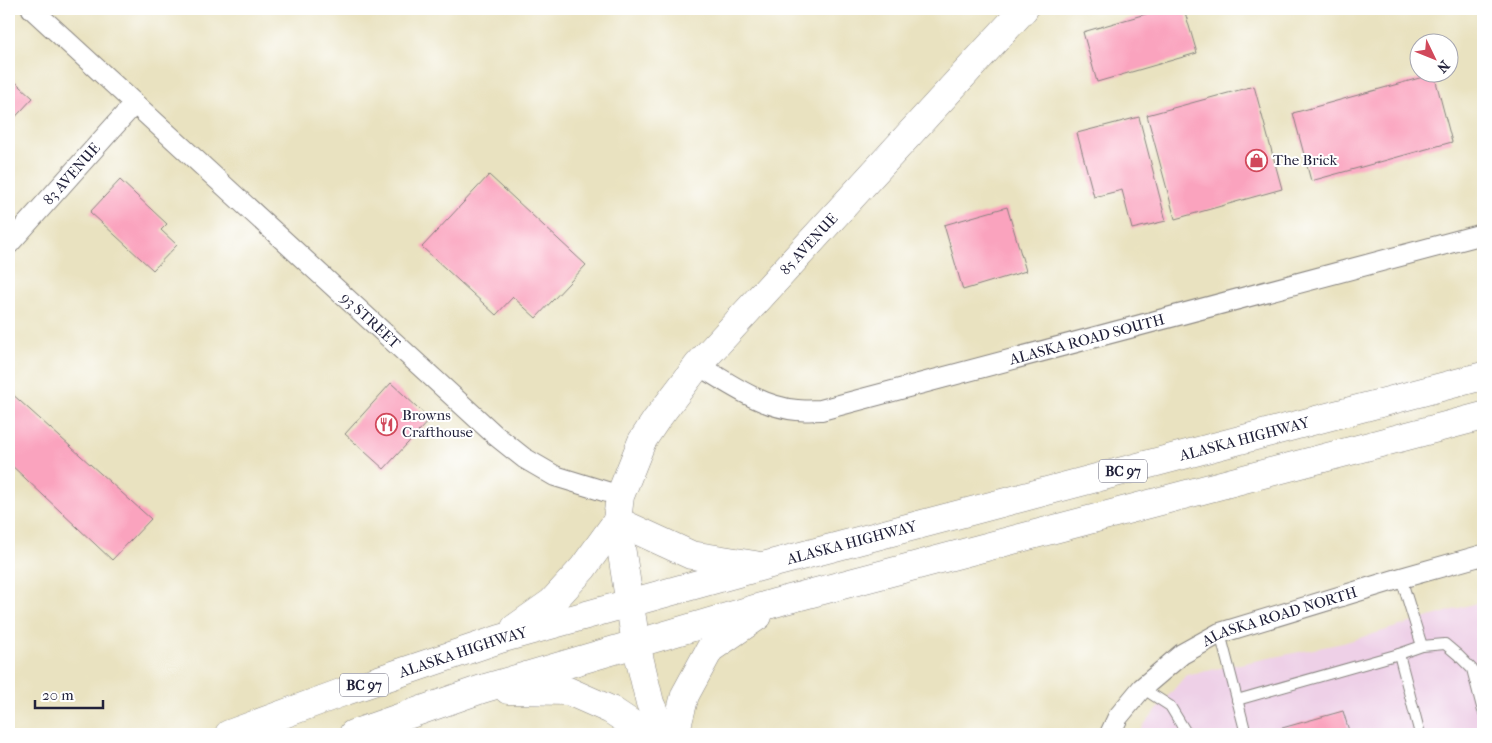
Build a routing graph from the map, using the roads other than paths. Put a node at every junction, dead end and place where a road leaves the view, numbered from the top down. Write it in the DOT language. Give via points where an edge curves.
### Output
graph roads {
  1 [pos="32,9"];
  2 [pos="1024,9"];
  3 [pos="134,104"];
  4 [pos="1483,234"];
  5 [pos="9,244"];
  6 [pos="698,364"];
  7 [pos="1483,376"];
  8 [pos="1483,416"];
  9 [pos="619,509"];
  10 [pos="1483,555"];
  11 [pos="763,566"];
  12 [pos="1400,578"];
  13 [pos="778,602"];
  14 [pos="630,603"];
  15 [pos="1220,633"];
  16 [pos="500,639"];
  17 [pos="636,644"];
  18 [pos="1422,646"];
  19 [pos="1398,654"];
  20 [pos="1472,669"];
  21 [pos="1483,676"];
  22 [pos="1142,688"];
  23 [pos="482,689"];
  24 [pos="1237,700"];
  25 [pos="1483,711"];
  26 [pos="229,734"];
  27 [pos="354,734"];
  28 [pos="647,734"];
  29 [pos="664,734"];
  30 [pos="675,734"];
  31 [pos="1110,734"];
  32 [pos="1187,734"];
  33 [pos="1246,734"];
  34 [pos="1420,734"];
  1 -- 3 [label="street, 93 STREET"];
  2 -- 6 [label="main road, 85 AVENUE"];
  3 -- 5 [label="street, 83 AVENUE"];
  3 -- 9 [label="street, 93 STREET" via="495,435 524,458"];
  4 -- 6 [label="street, ALASKA ROAD SOUTH" via="821,410 796,410 776,405 742,392"];
  6 -- 9 [label="main road, 85 AVENUE" via="642,441"];
  7 -- 11 [label="main road, ALASKA HIGHWAY / BC 97"];
  8 -- 13 [label="main road, BC 97"];
  9 -- 11 [label="main road" via="691,555"];
  9 -- 14 [label="main road"];
  9 -- 16 [label="main road, 85 AVENUE" via="583,568 552,602"];
  10 -- 12 [label="street, ALASKA ROAD NORTH"];
  11 -- 14 [label="main road, ALASKA HIGHWAY / BC 97"];
  12 -- 15 [label="street, ALASKA ROAD NORTH"];
  12 -- 18 [label="lane"];
  13 -- 17 [label="main road, BC 97"];
  13 -- 30 [label="main road" via="710,649 685,694"];
  14 -- 16 [label="main road, ALASKA HIGHWAY / BC 97"];
  14 -- 17 [label="main road"];
  15 -- 22 [label="street, ALASKA ROAD NORTH" via="1182,654"];
  15 -- 24 [label="lane"];
  16 -- 26 [label="main road, ALASKA HIGHWAY / BC 97" via="346,690"];
  17 -- 23 [label="main road, BC 97"];
  17 -- 29 [label="main road" via="650,703"];
  18 -- 19 [label="lane"];
  18 -- 20 [label="lane" via="1445,644"];
  19 -- 24 [label="lane"];
  19 -- 34 [label="lane"];
  20 -- 21 [label="lane"];
  20 -- 25 [label="lane"];
  22 -- 31 [label="street, ALASKA ROAD NORTH" via="1118,718"];
  22 -- 32 [label="lane" via="1170,706"];
  23 -- 27 [label="main road, BC 97"];
  23 -- 28 [label="main road" via="568,691 611,710"];
  24 -- 33 [label="lane"];
}
